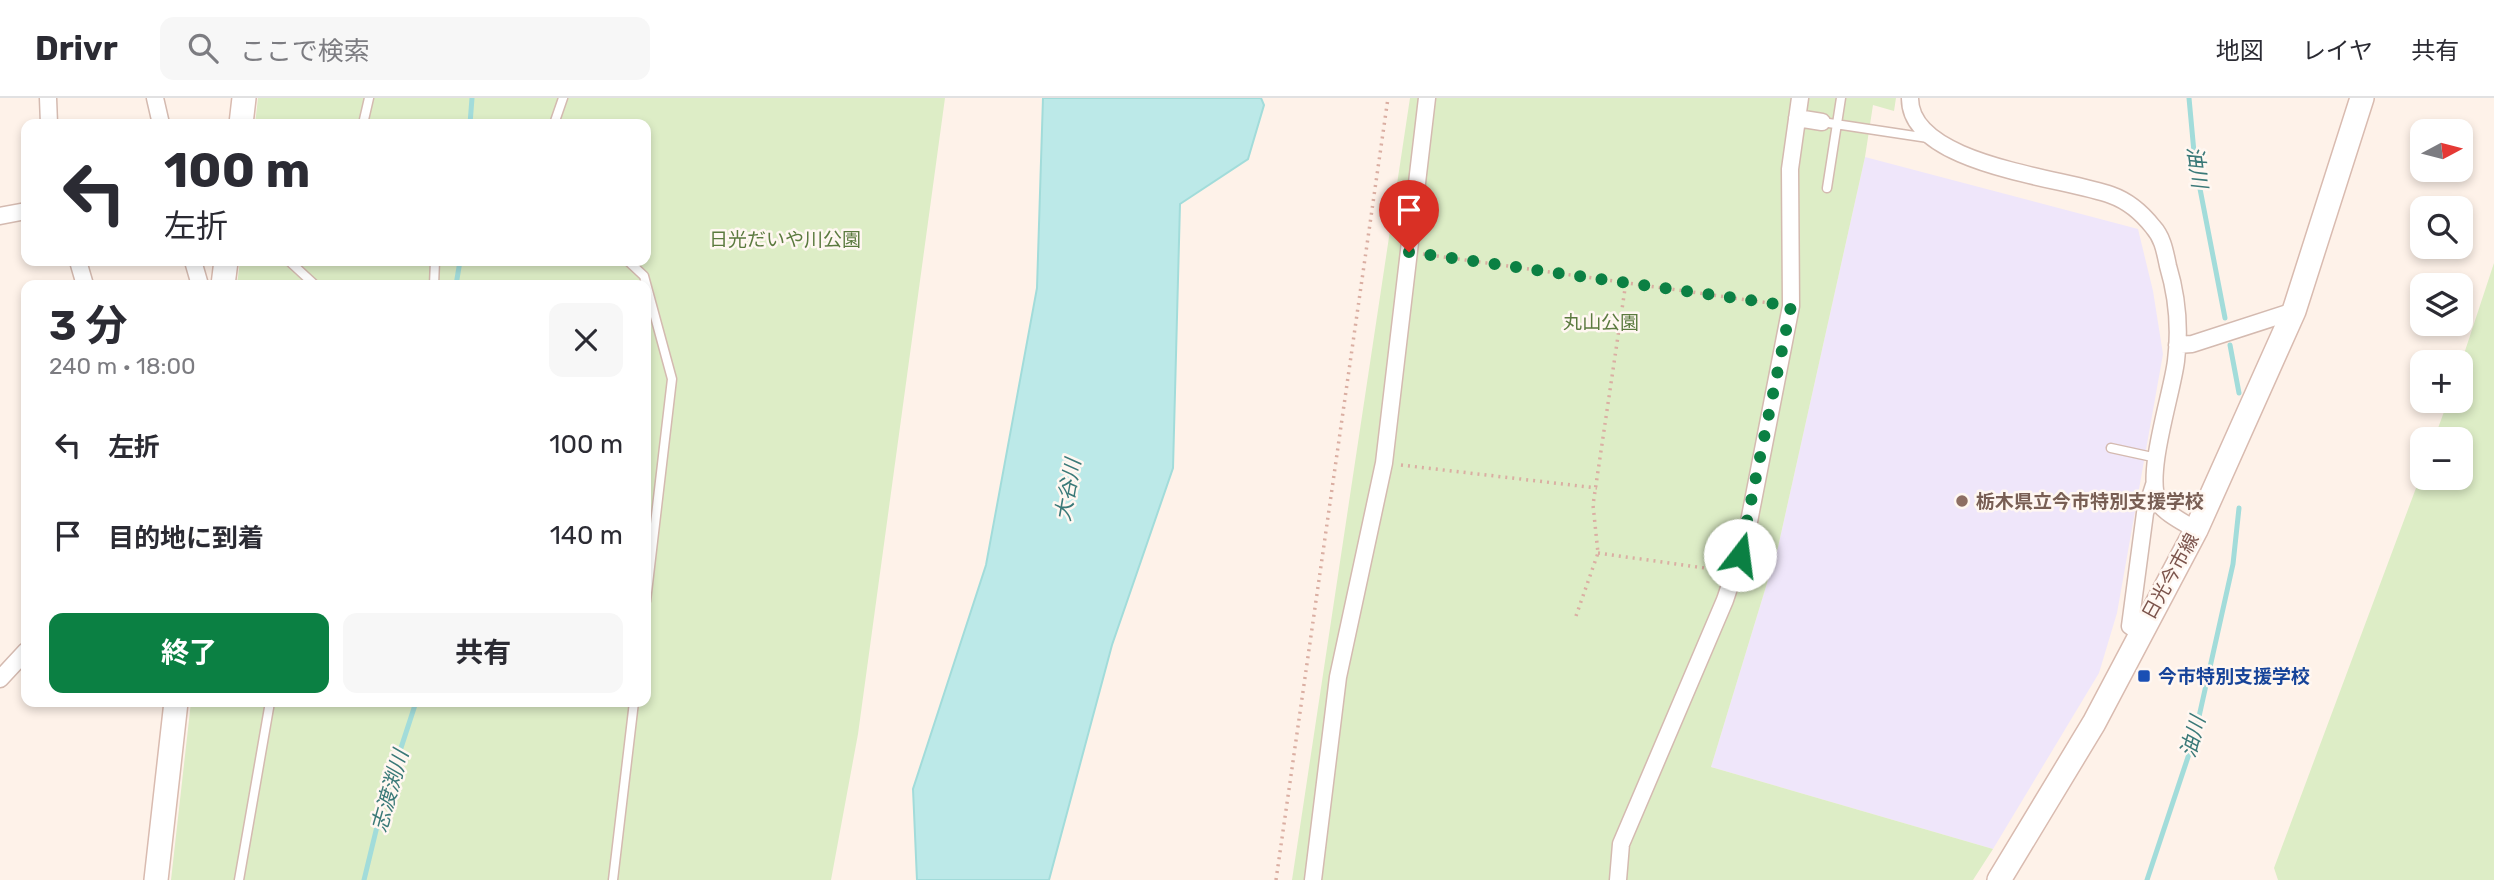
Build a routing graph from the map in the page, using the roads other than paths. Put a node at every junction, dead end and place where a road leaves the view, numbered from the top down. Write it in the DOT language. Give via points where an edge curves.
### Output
graph roads {
  1 [pos="48,98"];
  2 [pos="155,98"];
  3 [pos="244,98"];
  4 [pos="369,98"];
  5 [pos="564,98"];
  6 [pos="1427,98"];
  7 [pos="1800,98"];
  8 [pos="1841,98"];
  9 [pos="1910,98"];
  10 [pos="2362,98"];
  11 [pos="1797,118"];
  12 [pos="49,119"];
  13 [pos="159,119"];
  14 [pos="242,119"];
  15 [pos="364,119"];
  16 [pos="556,119"];
  17 [pos="1830,123"];
  18 [pos="1928,138"];
  19 [pos="1827,188"];
  20 [pos="21,212"];
  21 [pos="0,216"];
  22 [pos="294,266"];
  23 [pos="633,266"];
  24 [pos="310,280"];
  25 [pos="644,280"];
  26 [pos="651,304"];
  27 [pos="2294,311"];
  28 [pos="2177,345"];
  29 [pos="2111,448"];
  30 [pos="2157,458"];
  31 [pos="2154,485"];
  32 [pos="2196,530"];
  33 [pos="651,558"];
  34 [pos="2140,633"];
  35 [pos="21,656"];
  36 [pos="0,679"];
  37 [pos="175,707"];
  38 [pos="269,707"];
  39 [pos="633,707"];
  40 [pos="156,880"];
  41 [pos="239,880"];
  42 [pos="613,880"];
  43 [pos="1313,880"];
  44 [pos="1618,880"];
  45 [pos="1999,880"];
  1 -- 12 [label="street"];
  2 -- 13 [label="street"];
  3 -- 14 [label="main road"];
  4 -- 15 [label="lane"];
  5 -- 16 [label="lane"];
  6 -- 43 [label="street" via="1384,463 1338,677"];
  7 -- 11 [label="street"];
  8 -- 17 [label="lane"];
  9 -- 18 [label="street" via="1912,117"];
  10 -- 27 [label="main road, 日光今市線"];
  11 -- 17 [label="street"];
  11 -- 44 [label="street" via="1790,169 1791,306 1746,537 1621,845"];
  17 -- 18 [label="lane"];
  17 -- 19 [label="lane"];
  18 -- 28 [label="street" via="1984,161 2110,195 2142,215 2160,235 2176,307"];
  20 -- 21 [label="street"];
  22 -- 24 [label="lane"];
  23 -- 25 [label="lane"];
  26 -- 33 [label="lane" via="672,379"];
  27 -- 28 [label="street"];
  27 -- 32 [label="main road, 日光今市線"];
  28 -- 30 [label="street"];
  29 -- 30 [label="lane"];
  30 -- 31 [label="street"];
  31 -- 32 [label="street" via="2160,506"];
  31 -- 34 [label="street" via="2145,513 2130,626"];
  32 -- 34 [label="main road, 日光今市線"];
  34 -- 45 [label="main road, 日光今市線" via="2094,723"];
  35 -- 36 [label="street"];
  37 -- 40 [label="main road"];
  38 -- 41 [label="lane"];
  39 -- 42 [label="lane"];
}
